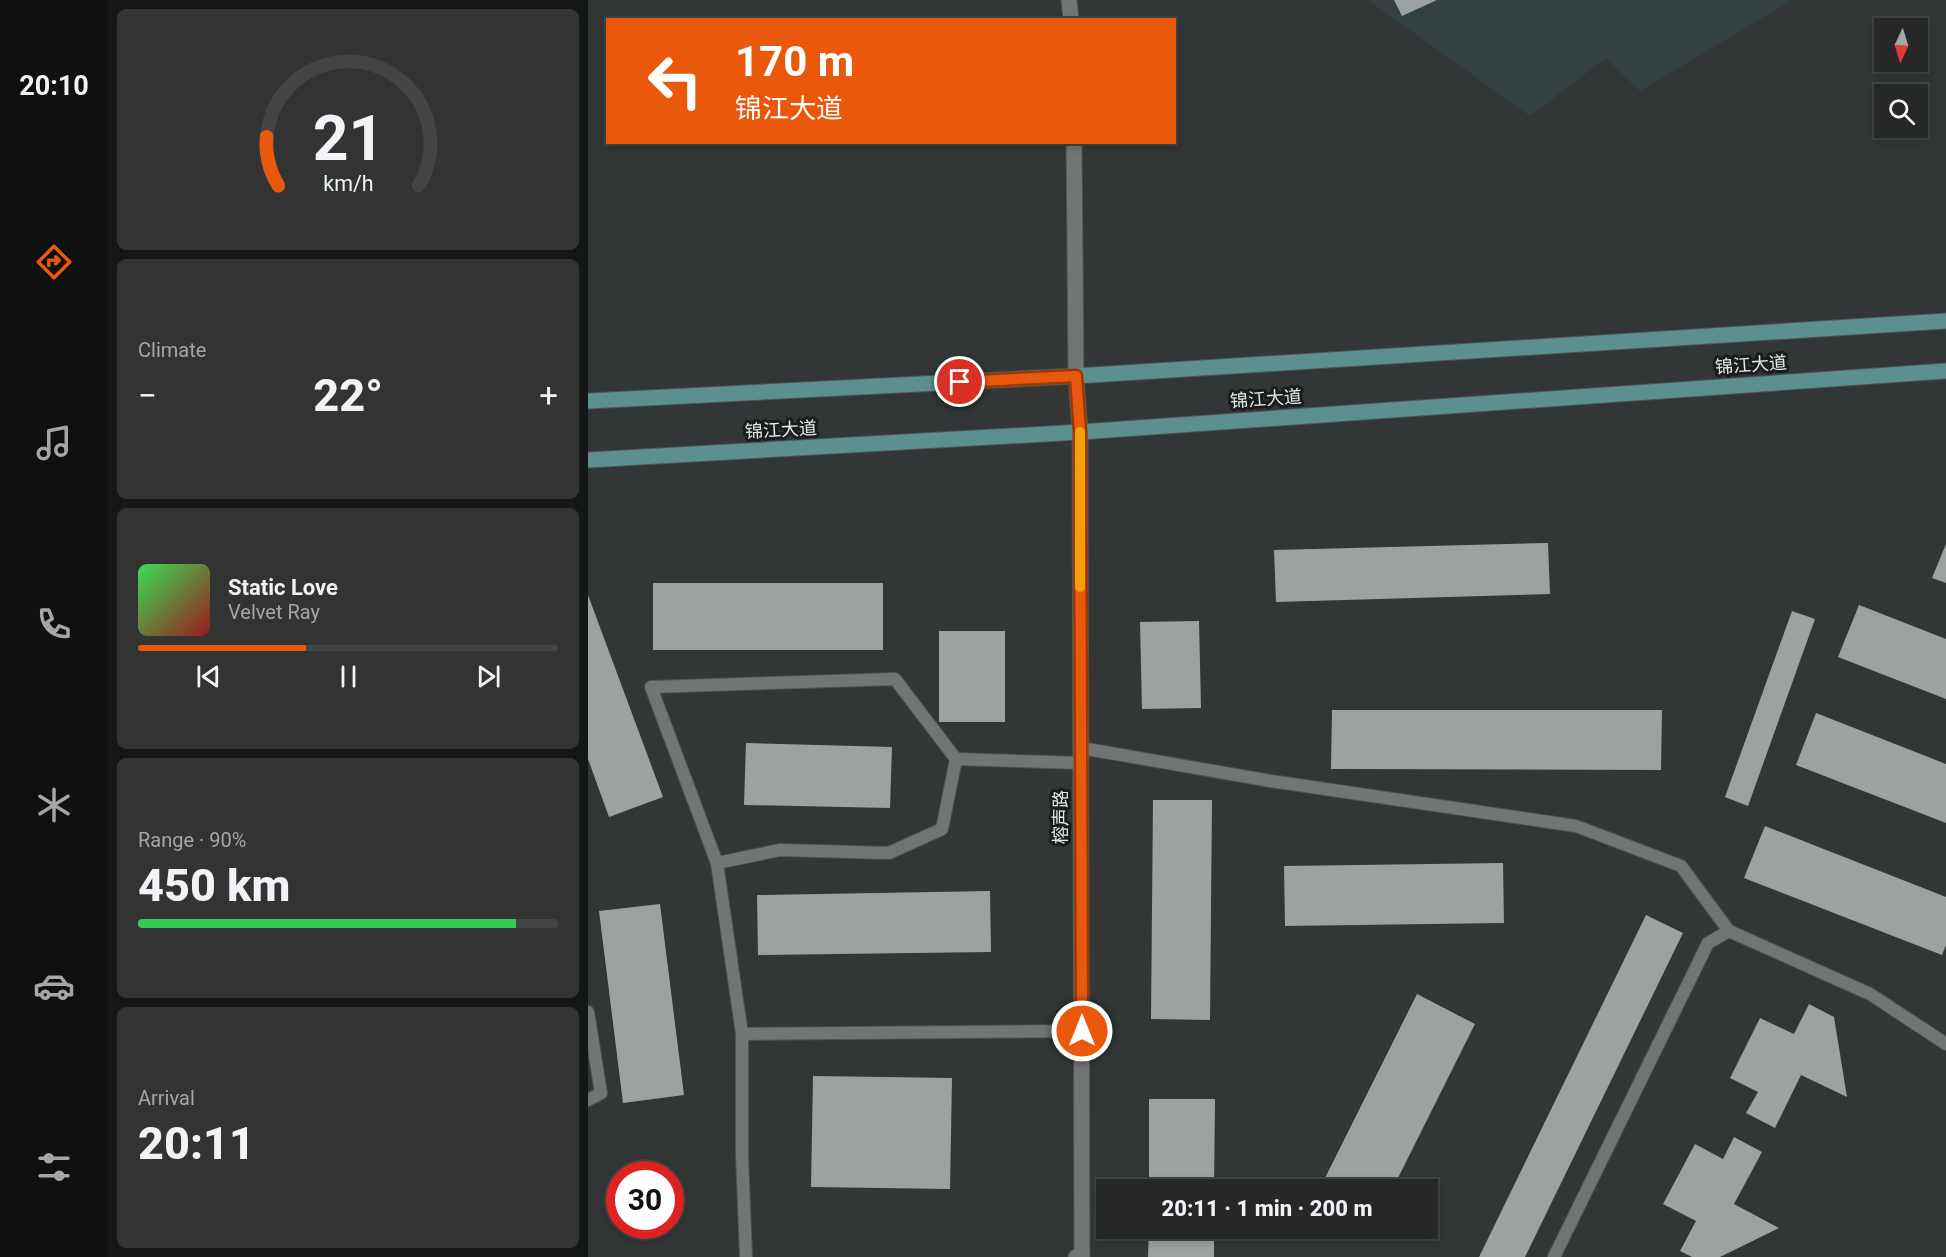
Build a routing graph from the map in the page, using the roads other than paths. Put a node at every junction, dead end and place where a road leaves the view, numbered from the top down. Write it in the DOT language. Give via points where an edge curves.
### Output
graph roads {
  1 [pos="1069,0"];
  2 [pos="1071,18"];
  3 [pos="1074,144"];
  4 [pos="1946,321"];
  5 [pos="1946,371"];
  6 [pos="1076,376"];
  7 [pos="588,401"];
  8 [pos="1080,432"];
  9 [pos="588,460"];
  10 [pos="1081,756"];
  11 [pos="956,759"];
  12 [pos="717,863"];
  13 [pos="1729,931"];
  14 [pos="588,1012"];
  15 [pos="1082,1031"];
  16 [pos="742,1034"];
  17 [pos="1946,1044"];
  18 [pos="588,1100"];
  19 [pos="746,1257"];
  20 [pos="1076,1257"];
  21 [pos="1082,1257"];
  22 [pos="1554,1257"];
  1 -- 2 [label="street"];
  3 -- 6 [label="street, 榕声路"];
  4 -- 6 [label="main road, 锦江大道"];
  5 -- 8 [label="main road, 锦江大道"];
  6 -- 7 [label="main road, 锦江大道"];
  6 -- 8 [label="street, 榕声路"];
  8 -- 9 [label="main road, 锦江大道"];
  8 -- 10 [label="street, 榕声路"];
  10 -- 11 [label="lane"];
  10 -- 13 [label="lane" via="1576,826 1681,866"];
  10 -- 15 [label="street, 榕声路"];
  11 -- 12 [label="lane" via="942,829 889,853 780,850"];
  11 -- 12 [label="lane" via="896,679 651,687"];
  12 -- 16 [label="lane"];
  13 -- 17 [label="lane" via="1870,994"];
  13 -- 22 [label="lane" via="1708,943"];
  14 -- 18 [label="lane" via="601,1093"];
  15 -- 16 [label="lane"];
  15 -- 21 [label="street, 榕声路"];
  16 -- 19 [label="lane"];
  20 -- 21 [label="street"];
}
